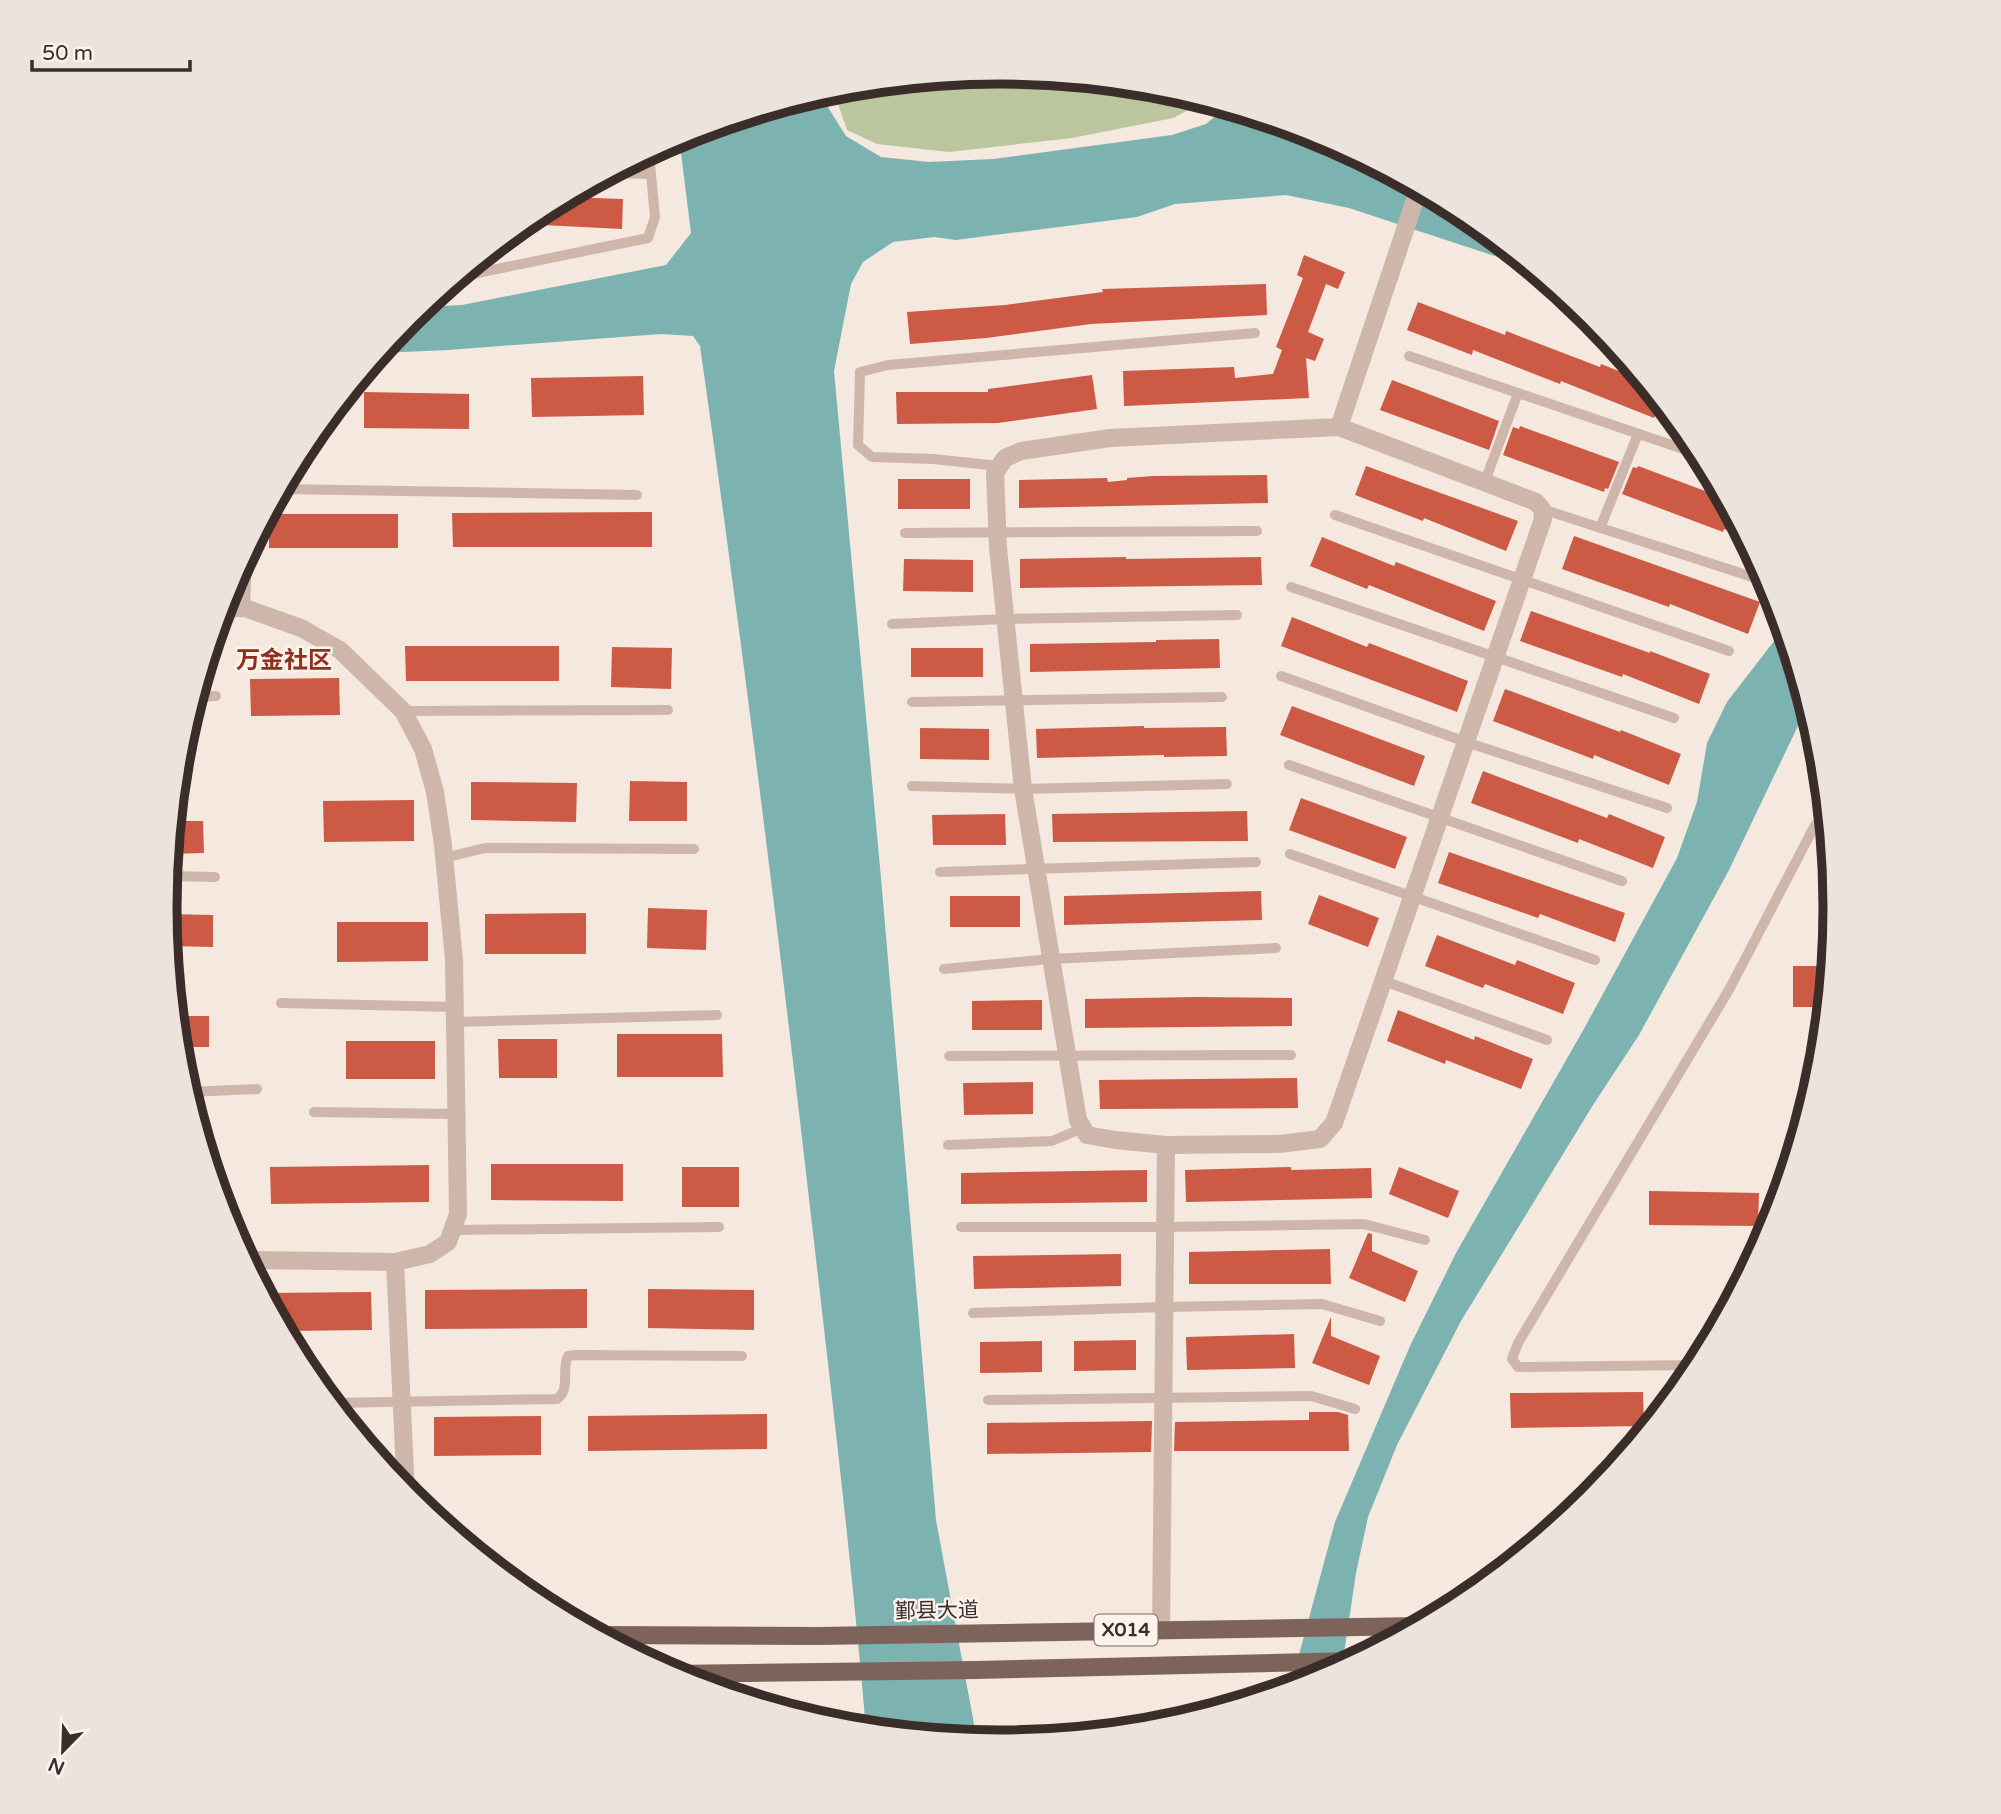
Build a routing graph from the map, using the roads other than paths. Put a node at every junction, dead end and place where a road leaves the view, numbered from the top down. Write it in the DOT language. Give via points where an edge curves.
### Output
graph roads {
  1 [pos="650,163"];
  2 [pos="628,173"];
  3 [pos="651,174"];
  4 [pos="1416,197"];
  5 [pos="476,273"];
  6 [pos="1255,333"];
  7 [pos="1409,356"];
  8 [pos="1518,393"];
  9 [pos="1339,427"];
  10 [pos="1638,433"];
  11 [pos="1684,449"];
  12 [pos="999,466"];
  13 [pos="1485,481"];
  14 [pos="292,489"];
  15 [pos="638,495"];
  16 [pos="1542,509"];
  17 [pos="1335,515"];
  18 [pos="1600,528"];
  19 [pos="997,531"];
  20 [pos="1257,531"];
  21 [pos="905,533"];
  22 [pos="246,578"];
  23 [pos="1755,578"];
  24 [pos="1522,579"];
  25 [pos="1291,587"];
  26 [pos="234,608"];
  27 [pos="245,608"];
  28 [pos="1237,615"];
  29 [pos="1005,619"];
  30 [pos="891,625"];
  31 [pos="1729,651"];
  32 [pos="1495,658"];
  33 [pos="1281,676"];
  34 [pos="216,696"];
  35 [pos="205,697"];
  36 [pos="1222,697"];
  37 [pos="912,702"];
  38 [pos="1014,702"];
  39 [pos="668,710"];
  40 [pos="403,711"];
  41 [pos="1674,718"];
  42 [pos="1466,742"];
  43 [pos="1289,765"];
  44 [pos="1227,784"];
  45 [pos="912,786"];
  46 [pos="1023,789"];
  47 [pos="1667,808"];
  48 [pos="1440,818"];
  49 [pos="1819,824"];
  50 [pos="694,849"];
  51 [pos="1290,854"];
  52 [pos="444,858"];
  53 [pos="1256,862"];
  54 [pos="1036,869"];
  55 [pos="940,872"];
  56 [pos="178,876"];
  57 [pos="215,877"];
  58 [pos="1622,881"];
  59 [pos="1413,896"];
  60 [pos="1276,948"];
  61 [pos="1051,959"];
  62 [pos="1595,960"];
  63 [pos="944,969"];
  64 [pos="1384,981"];
  65 [pos="281,1003"];
  66 [pos="454,1014"];
  67 [pos="717,1015"];
  68 [pos="1547,1040"];
  69 [pos="1291,1055"];
  70 [pos="948,1056"];
  71 [pos="1068,1057"];
  72 [pos="257,1089"];
  73 [pos="199,1092"];
  74 [pos="314,1112"];
  75 [pos="457,1114"];
  76 [pos="1083,1128"];
  77 [pos="1166,1144"];
  78 [pos="948,1145"];
  79 [pos="719,1227"];
  80 [pos="961,1227"];
  81 [pos="1165,1227"];
  82 [pos="453,1230"];
  83 [pos="1425,1240"];
  84 [pos="257,1260"];
  85 [pos="395,1262"];
  86 [pos="1164,1307"];
  87 [pos="973,1313"];
  88 [pos="1380,1321"];
  89 [pos="743,1356"];
  90 [pos="1684,1365"];
  91 [pos="1163,1397"];
  92 [pos="988,1400"];
  93 [pos="402,1402"];
  94 [pos="344,1403"];
  95 [pos="1355,1409"];
  96 [pos="405,1474"];
  97 [pos="1401,1626"];
  98 [pos="1161,1629"];
  99 [pos="616,1634"];
  100 [pos="1327,1662"];
  101 [pos="704,1674"];
  1 -- 3 [label="lane"];
  2 -- 3 [label="lane"];
  3 -- 5 [label="lane" via="655,217 648,238"];
  4 -- 9 [label="street"];
  6 -- 12 [label="lane" via="888,365 860,372 858,446 872,457"];
  7 -- 8 [label="lane"];
  8 -- 10 [label="lane"];
  8 -- 13 [label="lane"];
  9 -- 12 [label="street" via="1110,438 1021,451"];
  9 -- 13 [label="street"];
  10 -- 11 [label="lane"];
  10 -- 18 [label="lane"];
  12 -- 19 [label="street" via="995,473"];
  13 -- 16 [label="street" via="1536,502"];
  14 -- 15 [label="lane"];
  16 -- 18 [label="lane"];
  16 -- 24 [label="street" via="1543,519"];
  17 -- 24 [label="lane"];
  18 -- 23 [label="lane"];
  19 -- 20 [label="lane"];
  19 -- 21 [label="lane"];
  19 -- 29 [label="street"];
  22 -- 27 [label="lane"];
  24 -- 31 [label="lane"];
  24 -- 32 [label="street"];
  25 -- 32 [label="lane"];
  26 -- 27 [label="street"];
  27 -- 40 [label="street" via="301,628 340,650"];
  28 -- 29 [label="lane"];
  29 -- 30 [label="lane"];
  29 -- 38 [label="street"];
  32 -- 41 [label="lane"];
  32 -- 42 [label="street"];
  33 -- 42 [label="lane"];
  34 -- 35 [label="lane"];
  36 -- 38 [label="lane"];
  37 -- 38 [label="lane"];
  38 -- 46 [label="street"];
  39 -- 40 [label="lane"];
  40 -- 52 [label="street" via="423,749 435,792"];
  42 -- 47 [label="lane"];
  42 -- 48 [label="street"];
  43 -- 48 [label="lane"];
  44 -- 46 [label="lane"];
  45 -- 46 [label="lane"];
  46 -- 54 [label="street"];
  48 -- 58 [label="lane"];
  48 -- 59 [label="street"];
  49 -- 90 [label="lane" via="1730,988 1512,1359 1518,1367"];
  50 -- 52 [label="lane" via="485,848"];
  51 -- 59 [label="lane"];
  52 -- 66 [label="street"];
  53 -- 54 [label="lane"];
  54 -- 55 [label="lane"];
  54 -- 61 [label="street"];
  56 -- 57 [label="lane"];
  59 -- 62 [label="lane"];
  59 -- 64 [label="street"];
  60 -- 61 [label="lane"];
  61 -- 63 [label="lane"];
  61 -- 71 [label="street"];
  64 -- 68 [label="lane"];
  64 -- 77 [label="street" via="1334,1123 1320,1139 1279,1144"];
  65 -- 66 [label="lane"];
  66 -- 67 [label="lane"];
  66 -- 75 [label="street"];
  69 -- 71 [label="lane"];
  70 -- 71 [label="lane"];
  71 -- 76 [label="street"];
  72 -- 73 [label="lane"];
  74 -- 75 [label="lane"];
  75 -- 82 [label="street" via="458,1213"];
  76 -- 77 [label="street" via="1087,1135"];
  76 -- 78 [label="lane" via="1052,1142"];
  77 -- 81 [label="street"];
  79 -- 82 [label="lane"];
  80 -- 81 [label="lane"];
  81 -- 83 [label="lane" via="1364,1224"];
  81 -- 86 [label="street"];
  82 -- 85 [label="street" via="448,1241 430,1254"];
  84 -- 85 [label="street"];
  85 -- 93 [label="street"];
  86 -- 87 [label="lane"];
  86 -- 88 [label="lane" via="1322,1304"];
  86 -- 91 [label="street"];
  89 -- 93 [label="lane" via="575,1355 565,1361 565,1388 557,1399"];
  91 -- 92 [label="lane"];
  91 -- 95 [label="lane" via="1311,1396"];
  91 -- 98 [label="street"];
  93 -- 94 [label="lane"];
  93 -- 96 [label="street"];
  97 -- 98 [label="main road, 鄞县大道 / X014"];
  98 -- 99 [label="main road, 鄞县大道 / X014" via="818,1636"];
  100 -- 101 [label="main road, X014"];
}
